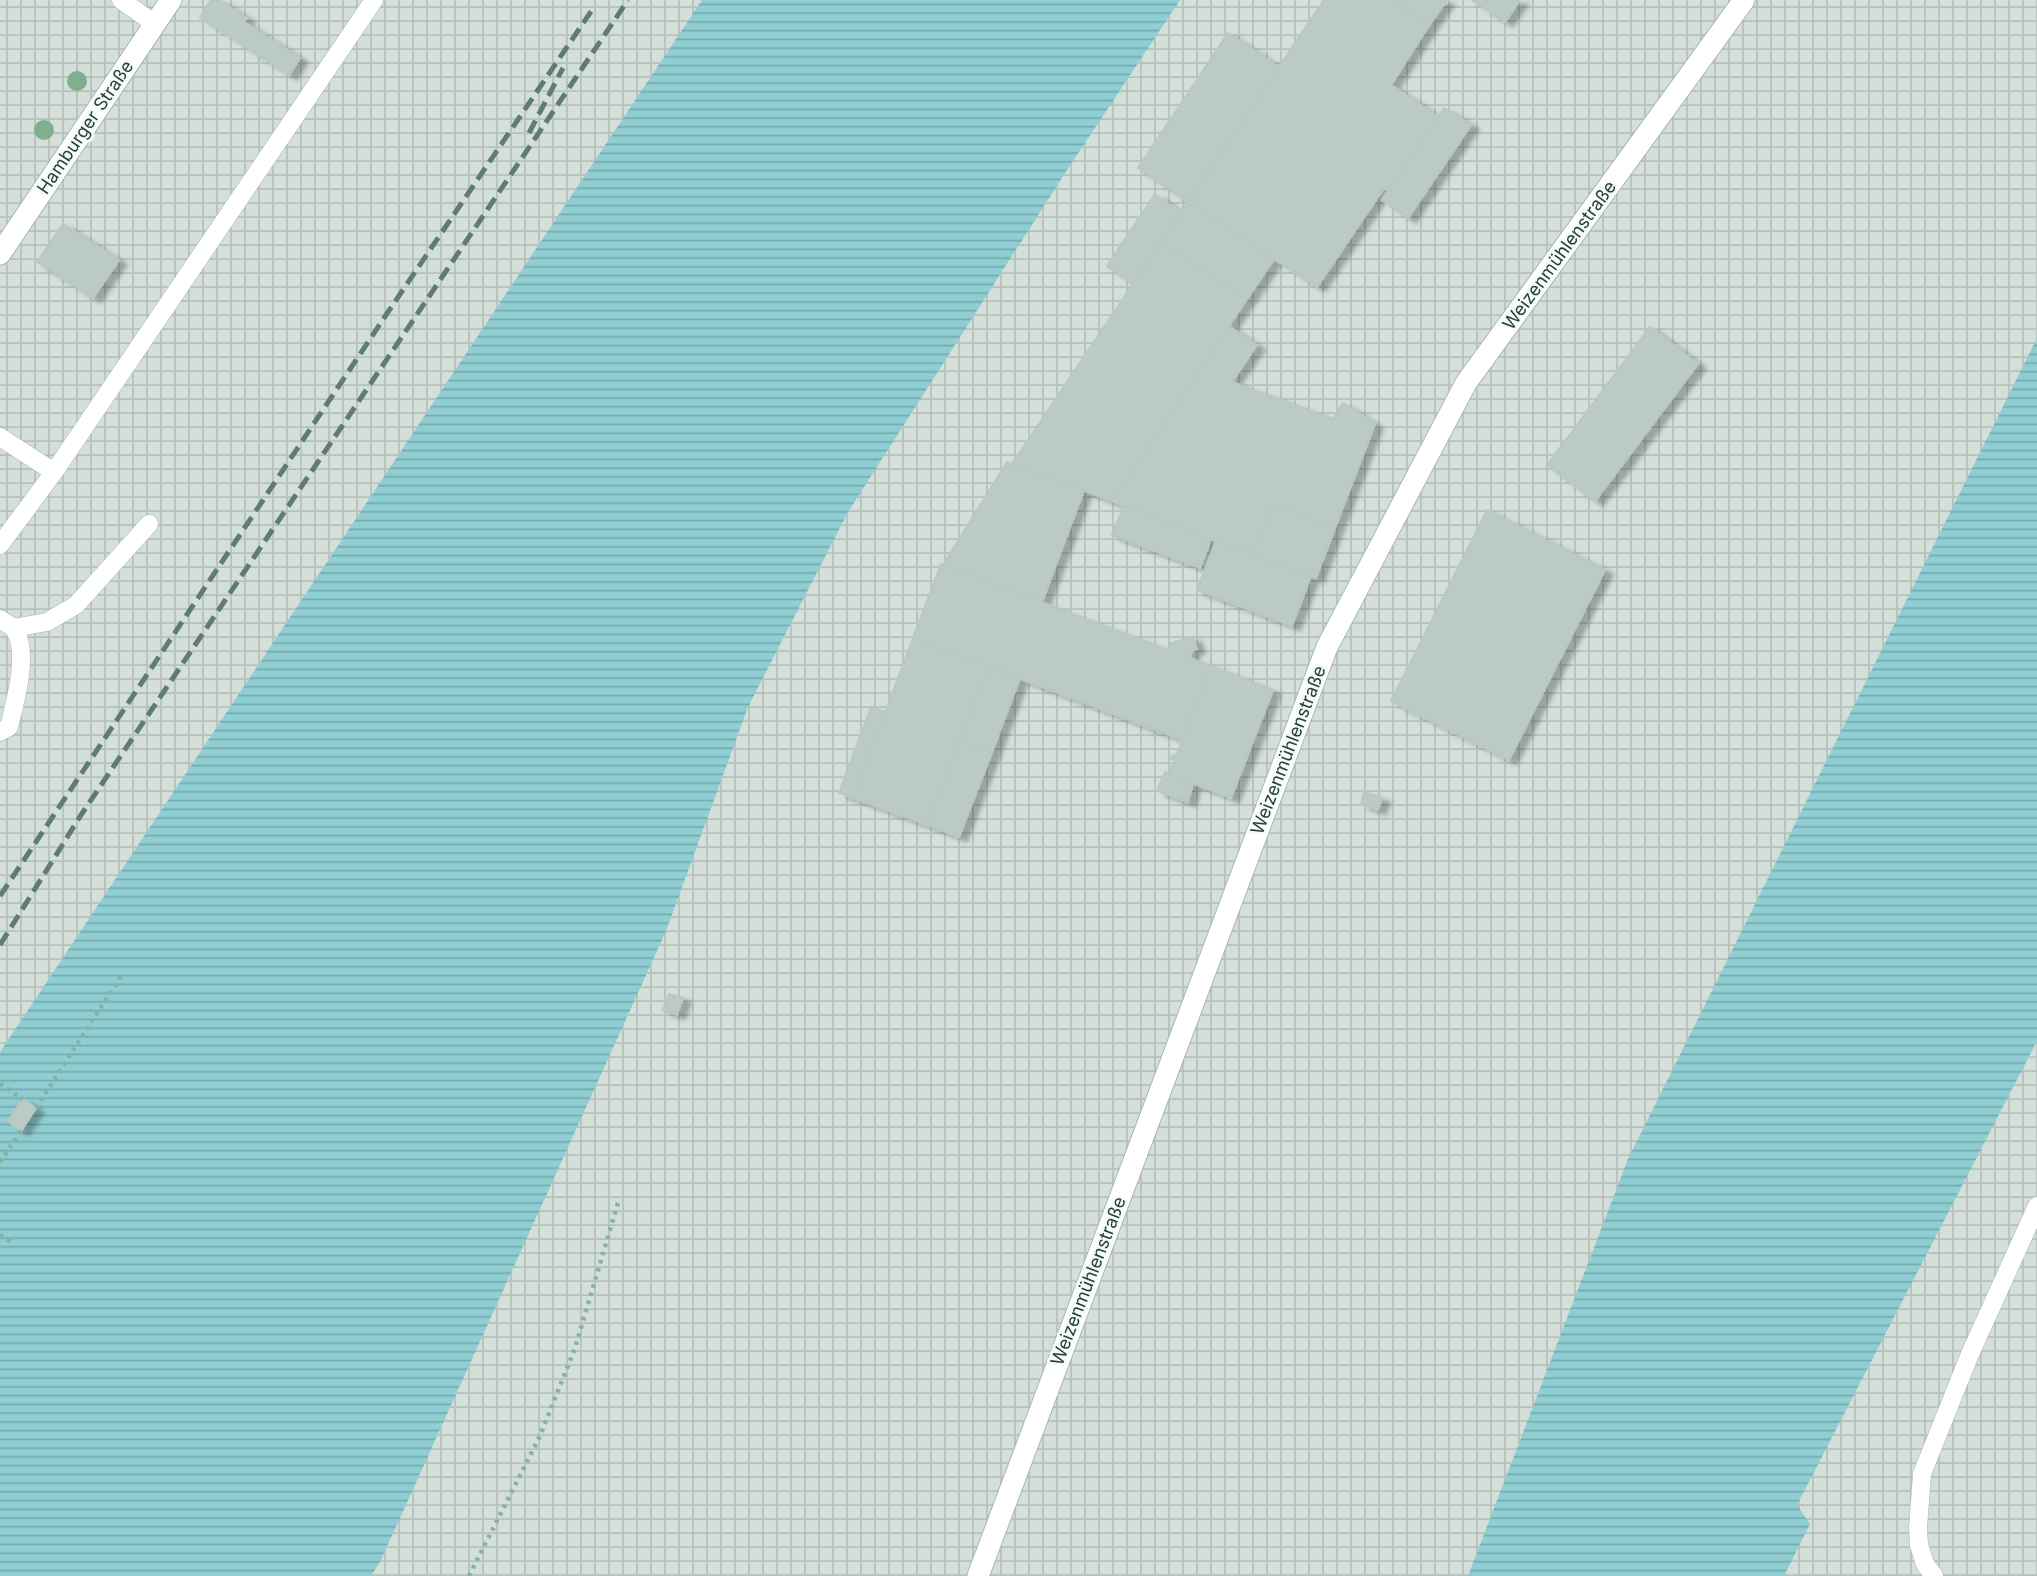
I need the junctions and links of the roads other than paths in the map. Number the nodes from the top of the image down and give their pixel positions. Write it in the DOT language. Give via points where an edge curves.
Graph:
graph roads {
  1 [pos="121,0"];
  2 [pos="171,0"];
  3 [pos="374,0"];
  4 [pos="1744,0"];
  5 [pos="155,24"];
  6 [pos="0,254"];
  7 [pos="0,437"];
  8 [pos="54,472"];
  9 [pos="149,524"];
  10 [pos="0,545"];
  11 [pos="7,624"];
  12 [pos="0,732"];
  13 [pos="2037,1206"];
  14 [pos="978,1576"];
  15 [pos="1934,1576"];
  1 -- 5 [label="lane"];
  2 -- 5 [label="street, Hamburger Straße"];
  3 -- 8 [label="lane"];
  4 -- 14 [label="street, Weizenmühlenstraße" via="1466,383 1327,647"];
  5 -- 6 [label="street, Hamburger Straße"];
  7 -- 8 [label="lane"];
  8 -- 10 [label="lane"];
  9 -- 11 [label="lane" via="76,605 47,622"];
  11 -- 12 [label="lane" via="20,650 18,691 9,727"];
  13 -- 15 [label="lane" via="1922,1474 1919,1545"];
}
